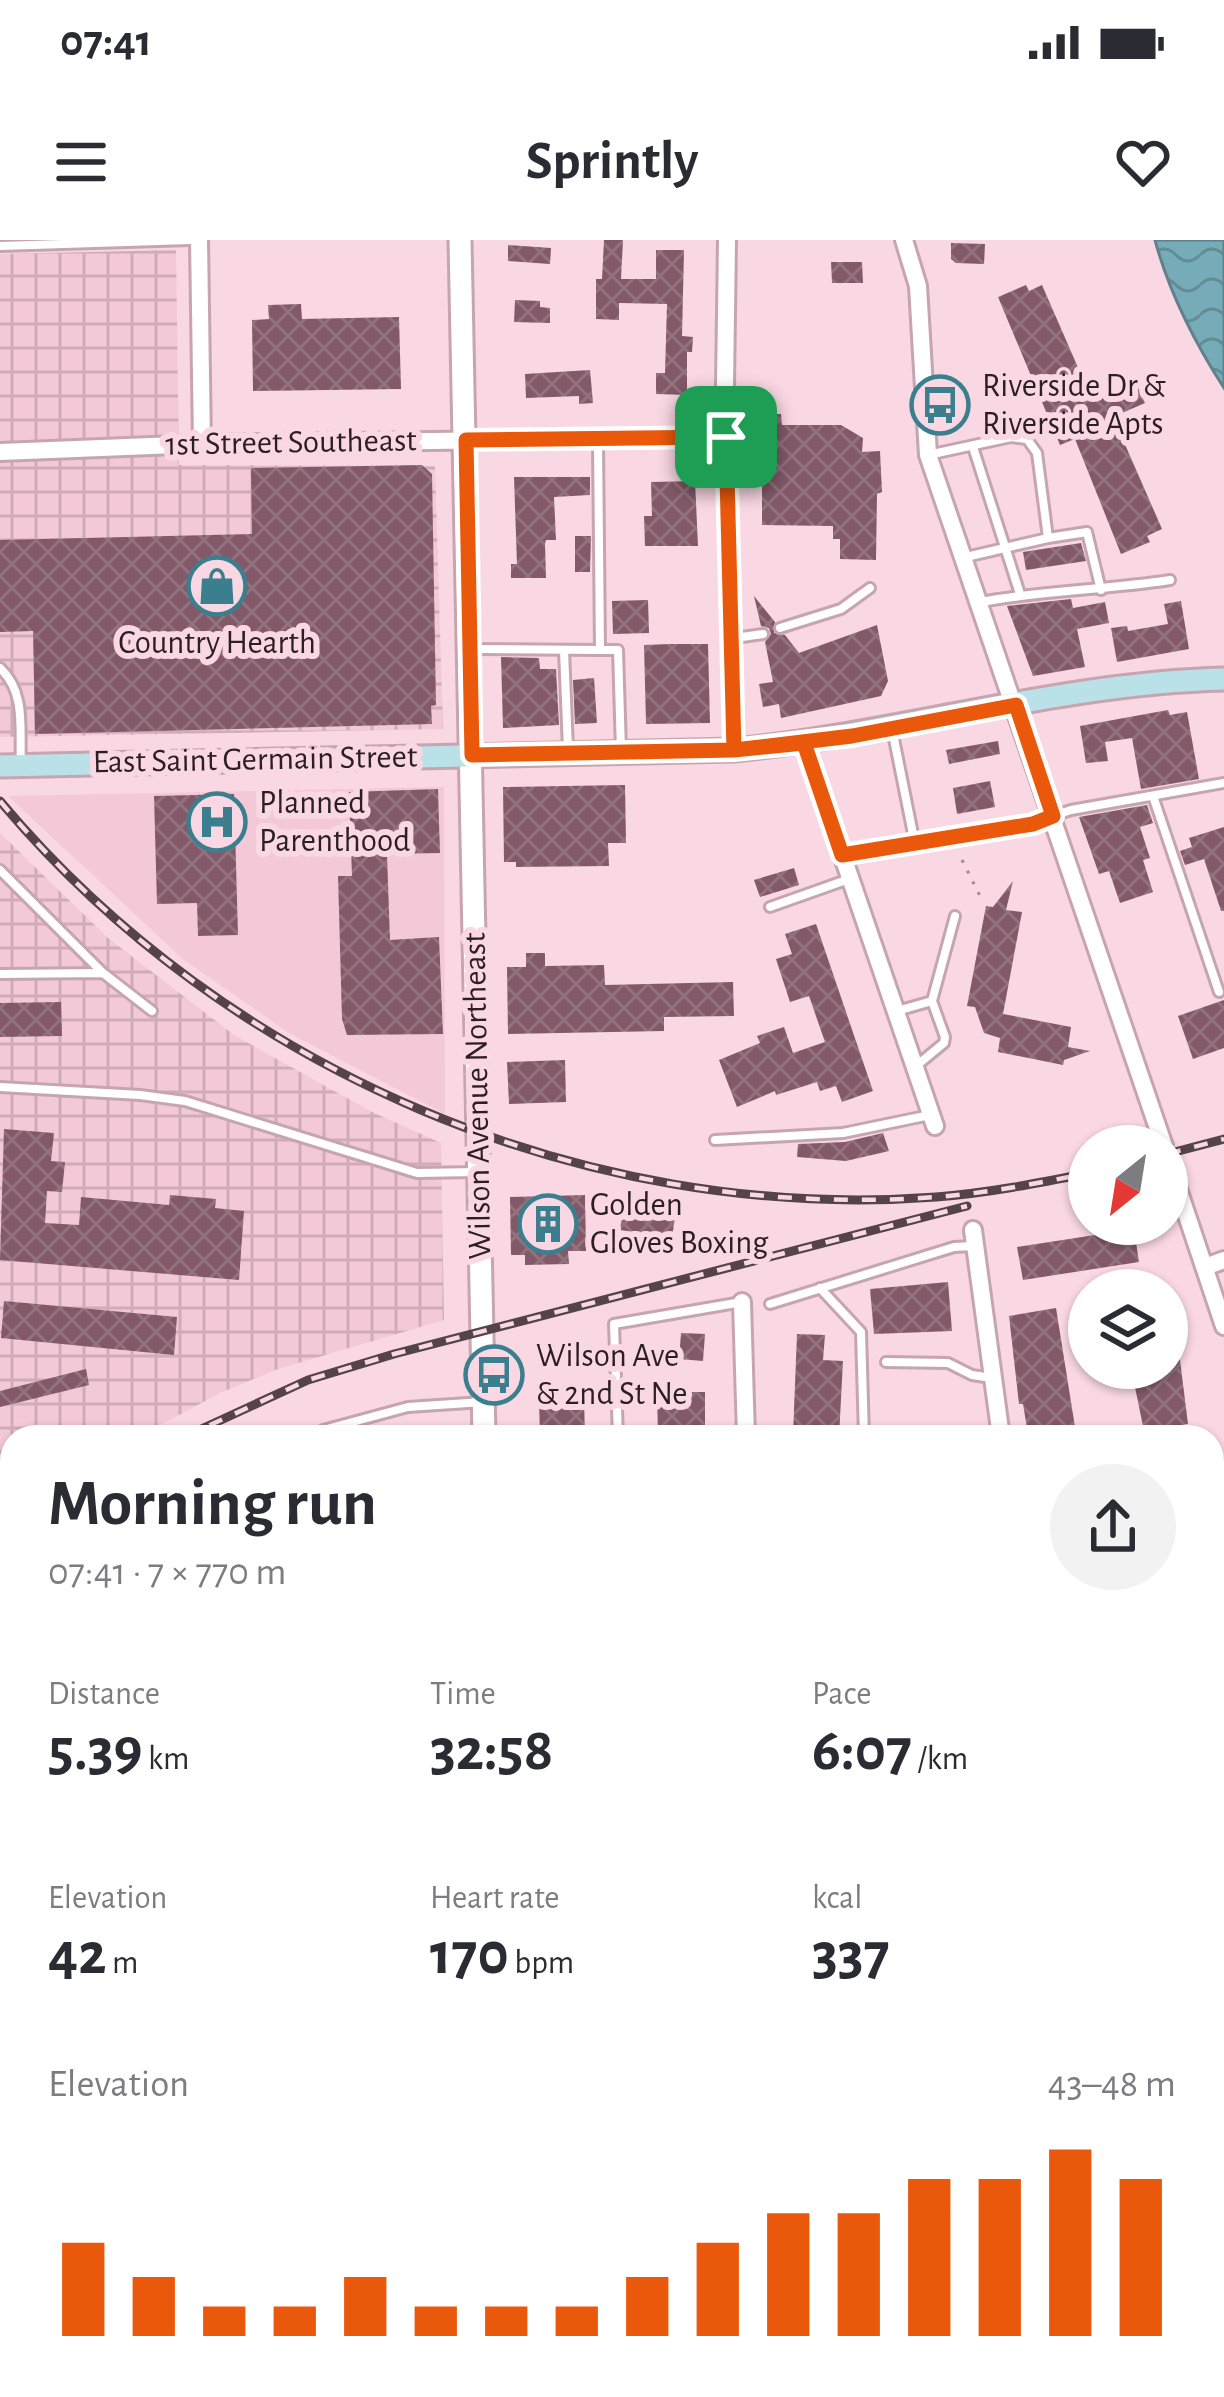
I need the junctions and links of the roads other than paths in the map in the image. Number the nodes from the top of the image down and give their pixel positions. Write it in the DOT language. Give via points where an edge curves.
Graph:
graph roads {
  1 [pos="190,240"];
  2 [pos="199,240"];
  3 [pos="460,240"];
  4 [pos="727,240"];
  5 [pos="904,240"];
  6 [pos="0,246"];
  7 [pos="726,437"];
  8 [pos="598,439"];
  9 [pos="466,440"];
  10 [pos="202,444"];
  11 [pos="974,447"];
  12 [pos="0,452"];
  13 [pos="928,455"];
  14 [pos="1048,538"];
  15 [pos="1008,549"];
  16 [pos="964,558"];
  17 [pos="1170,580"];
  18 [pos="870,588"];
  19 [pos="1101,590"];
  20 [pos="1020,594"];
  21 [pos="980,602"];
  22 [pos="780,628"];
  23 [pos="763,634"];
  24 [pos="731,638"];
  25 [pos="470,649"];
  26 [pos="564,650"];
  27 [pos="600,650"];
  28 [pos="0,668"];
  29 [pos="1224,679"];
  30 [pos="1016,705"];
  31 [pos="892,729"];
  32 [pos="804,743"];
  33 [pos="734,750"];
  34 [pos="621,752"];
  35 [pos="568,753"];
  36 [pos="472,755"];
  37 [pos="10,766"];
  38 [pos="1224,783"];
  39 [pos="1153,796"];
  40 [pos="1053,816"];
  41 [pos="915,844"];
  42 [pos="842,855"];
  43 [pos="0,870"];
  44 [pos="850,879"];
  45 [pos="770,907"];
  46 [pos="955,916"];
  47 [pos="0,974"];
  48 [pos="103,974"];
  49 [pos="1219,992"];
  50 [pos="932,1001"];
  51 [pos="152,1011"];
  52 [pos="895,1011"];
  53 [pos="914,1066"];
  54 [pos="0,1087"];
  55 [pos="933,1121"];
  56 [pos="1157,1125"];
  57 [pos="715,1140"];
  58 [pos="479,1172"];
  59 [pos="1188,1217"];
  60 [pos="974,1238"];
  61 [pos="1224,1260"];
  62 [pos="1205,1267"];
  63 [pos="820,1288"];
  64 [pos="742,1302"];
  65 [pos="770,1304"];
  66 [pos="1224,1327"];
  67 [pos="886,1362"];
  68 [pos="993,1378"];
  69 [pos="483,1402"];
  70 [pos="341,1425"];
  71 [pos="484,1425"];
  72 [pos="618,1425"];
  73 [pos="746,1425"];
  74 [pos="864,1425"];
  75 [pos="999,1425"];
  1 -- 6 [label="lane"];
  2 -- 10 [label="street"];
  3 -- 9 [label="street, Wilson Avenue Northeast"];
  4 -- 7 [label="street"];
  5 -- 13 [label="street" via="918,286"];
  7 -- 8 [label="street, 1st Street Southeast"];
  7 -- 24 [label="street"];
  8 -- 9 [label="street, 1st Street Southeast"];
  8 -- 27 [label="lane"];
  9 -- 10 [label="street, 1st Street Southeast"];
  9 -- 25 [label="street, Wilson Avenue Northeast"];
  10 -- 12 [label="street, 1st Street Southeast"];
  11 -- 13 [label="lane"];
  11 -- 14 [label="lane" via="1028,439 1037,453"];
  11 -- 15 [label="lane"];
  13 -- 16 [label="street"];
  14 -- 15 [label="lane"];
  14 -- 19 [label="lane" via="1088,532"];
  15 -- 16 [label="lane"];
  15 -- 20 [label="lane"];
  16 -- 21 [label="street"];
  17 -- 19 [label="lane"];
  18 -- 22 [label="lane" via="841,610"];
  19 -- 20 [label="lane"];
  20 -- 21 [label="lane"];
  21 -- 30 [label="street"];
  23 -- 24 [label="lane"];
  24 -- 33 [label="street"];
  25 -- 26 [label="lane"];
  25 -- 36 [label="street, Wilson Avenue Northeast"];
  26 -- 27 [label="lane"];
  26 -- 35 [label="lane"];
  27 -- 34 [label="lane" via="618,650"];
  28 -- 37 [label="lane" via="19,695"];
  29 -- 30 [label="main road, East Saint Germain Street"];
  30 -- 31 [label="main road, East Saint Germain Street"];
  30 -- 40 [label="street"];
  31 -- 32 [label="main road, East Saint Germain Street"];
  31 -- 41 [label="lane"];
  32 -- 33 [label="main road, East Saint Germain Street"];
  32 -- 42 [label="street"];
  33 -- 34 [label="main road, East Saint Germain Street"];
  34 -- 35 [label="main road, East Saint Germain Street"];
  35 -- 36 [label="main road, East Saint Germain Street"];
  36 -- 37 [label="main road, East Saint Germain Street"];
  36 -- 58 [label="street, Wilson Avenue Northeast"];
  38 -- 39 [label="lane"];
  39 -- 40 [label="lane"];
  39 -- 49 [label="lane"];
  40 -- 41 [label="lane"];
  40 -- 56 [label="street"];
  41 -- 42 [label="lane"];
  42 -- 44 [label="street"];
  43 -- 48 [label="lane"];
  44 -- 45 [label="lane"];
  44 -- 52 [label="street"];
  46 -- 50 [label="lane"];
  47 -- 48 [label="lane"];
  48 -- 51 [label="lane"];
  50 -- 52 [label="lane"];
  50 -- 53 [label="lane" via="944,1043"];
  52 -- 53 [label="street"];
  53 -- 55 [label="street"];
  54 -- 58 [label="lane" via="185,1101 417,1173"];
  55 -- 57 [label="lane"];
  58 -- 69 [label="street, Wilson Avenue Northeast"];
  59 -- 62 [label="street"];
  60 -- 63 [label="lane"];
  60 -- 68 [label="street"];
  61 -- 62 [label="street"];
  62 -- 66 [label="street"];
  63 -- 65 [label="lane"];
  63 -- 74 [label="lane" via="861,1332"];
  64 -- 72 [label="lane" via="614,1324"];
  64 -- 73 [label="street"];
  67 -- 68 [label="lane" via="948,1363"];
  68 -- 75 [label="street"];
  69 -- 70 [label="lane" via="408,1407"];
  69 -- 71 [label="street, Wilson Avenue Northeast"];
}
